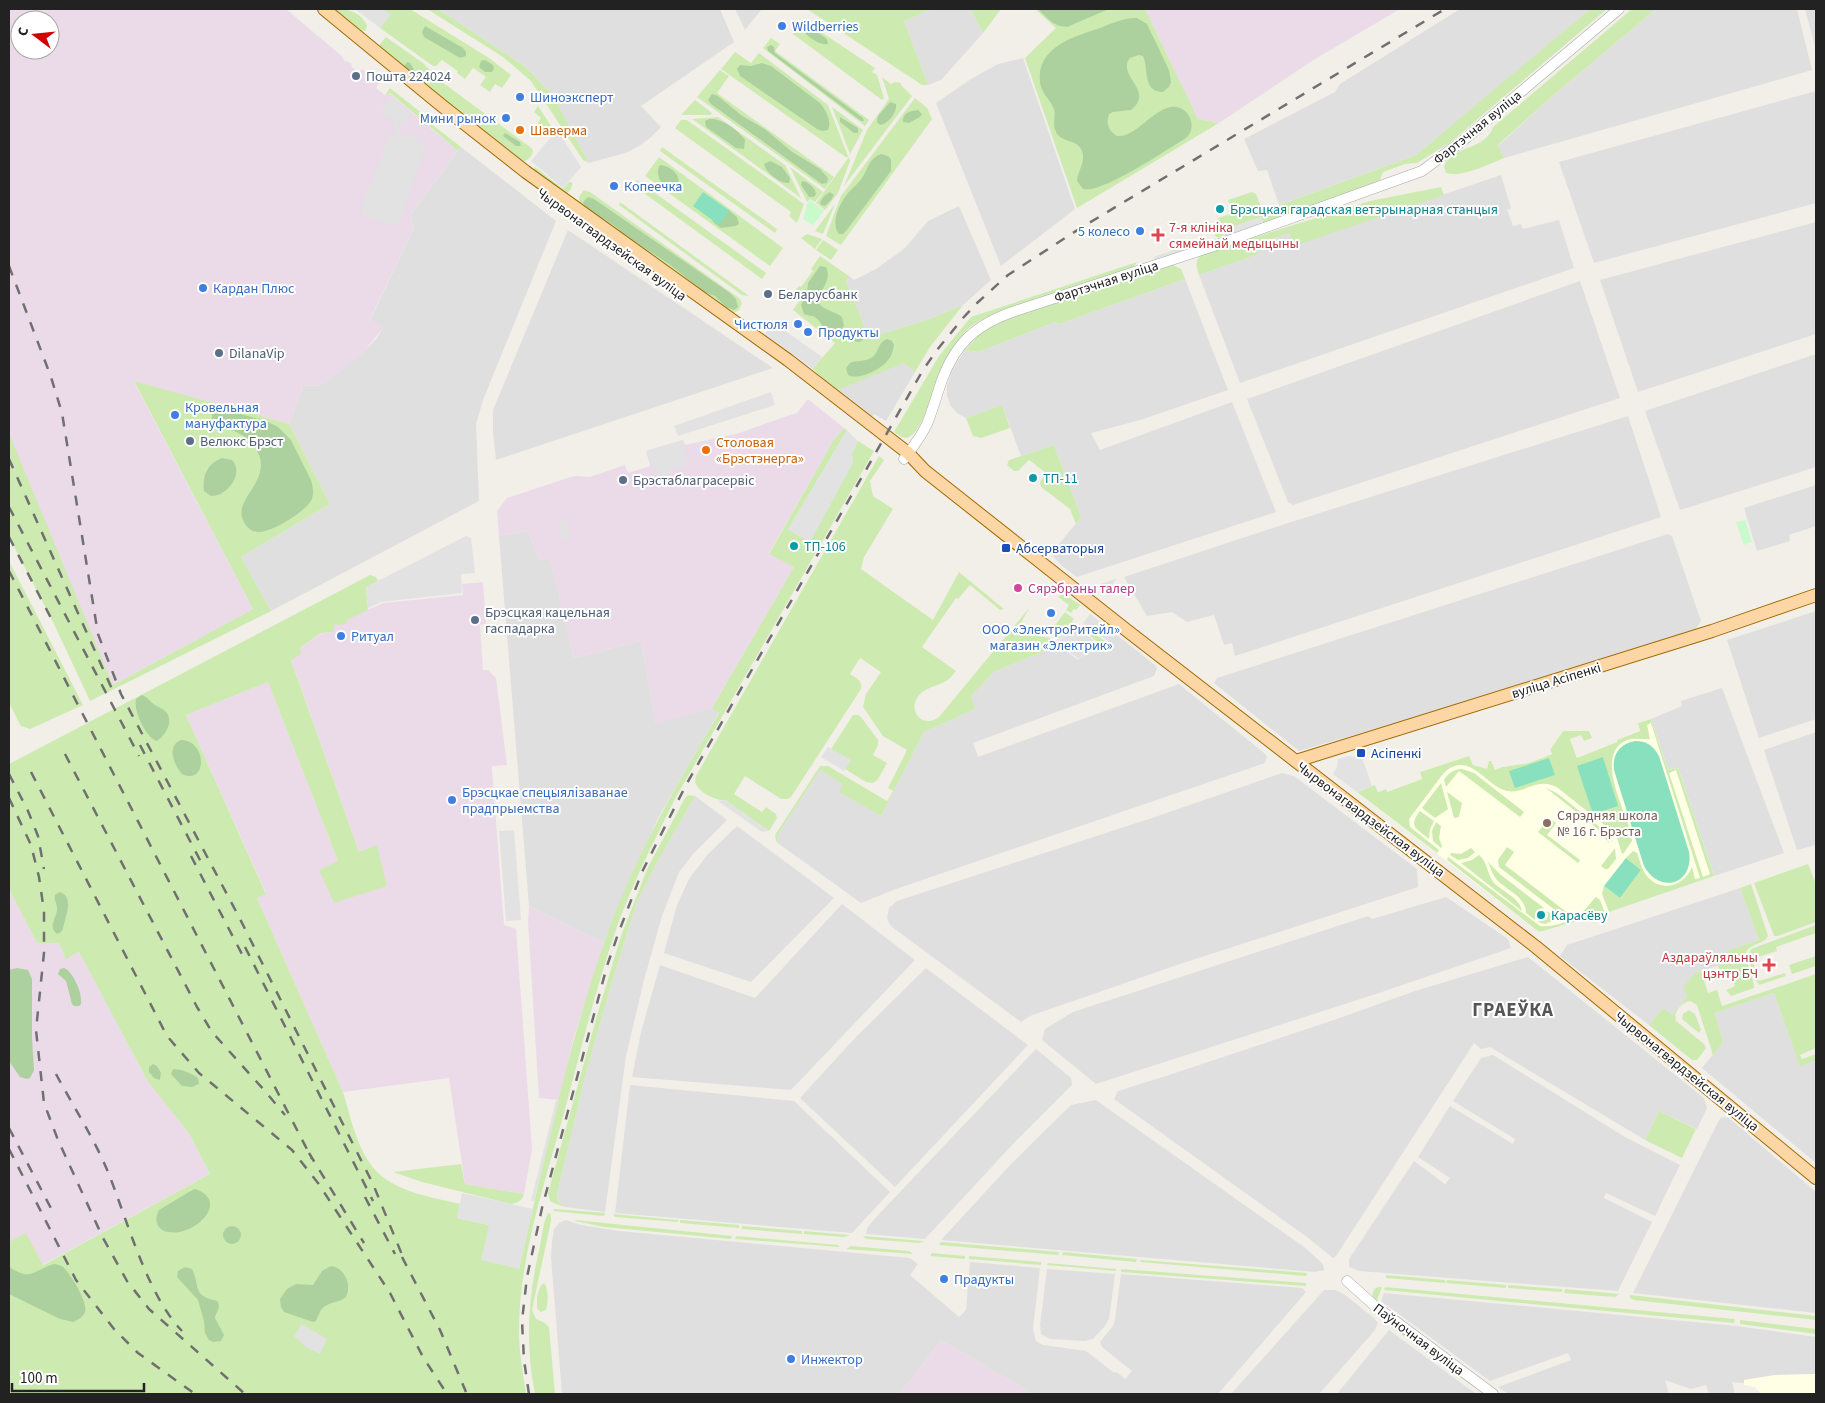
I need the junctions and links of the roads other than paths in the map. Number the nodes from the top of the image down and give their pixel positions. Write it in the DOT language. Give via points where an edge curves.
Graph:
graph roads {
  1 [pos="313,9"];
  2 [pos="324,9"];
  3 [pos="1619,9"];
  4 [pos="906,457"];
  5 [pos="1816,595"];
  6 [pos="1296,761"];
  7 [pos="1816,1178"];
  8 [pos="1347,1281"];
  9 [pos="1493,1394"];
  1 -- 4 [label="main road, Чырвонагвардзейская вуліца" via="521,178"];
  2 -- 4 [label="main road, Чырвонагвардзейская вуліца" via="526,172 788,360"];
  3 -- 4 [label="street, Фартэчная вуліца" via="1465,139 1422,171 1211,247 1000,316 977,328 952,359 926,425"];
  4 -- 6 [label="main road, Чырвонагвардзейская вуліца"];
  5 -- 6 [label="main road, вуліца Асіпенкі" via="1712,631"];
  6 -- 7 [label="main road, Чырвонагвардзейская вуліца" via="1536,947"];
  8 -- 9 [label="street, Паўночная вуліца" via="1375,1306"];
}
